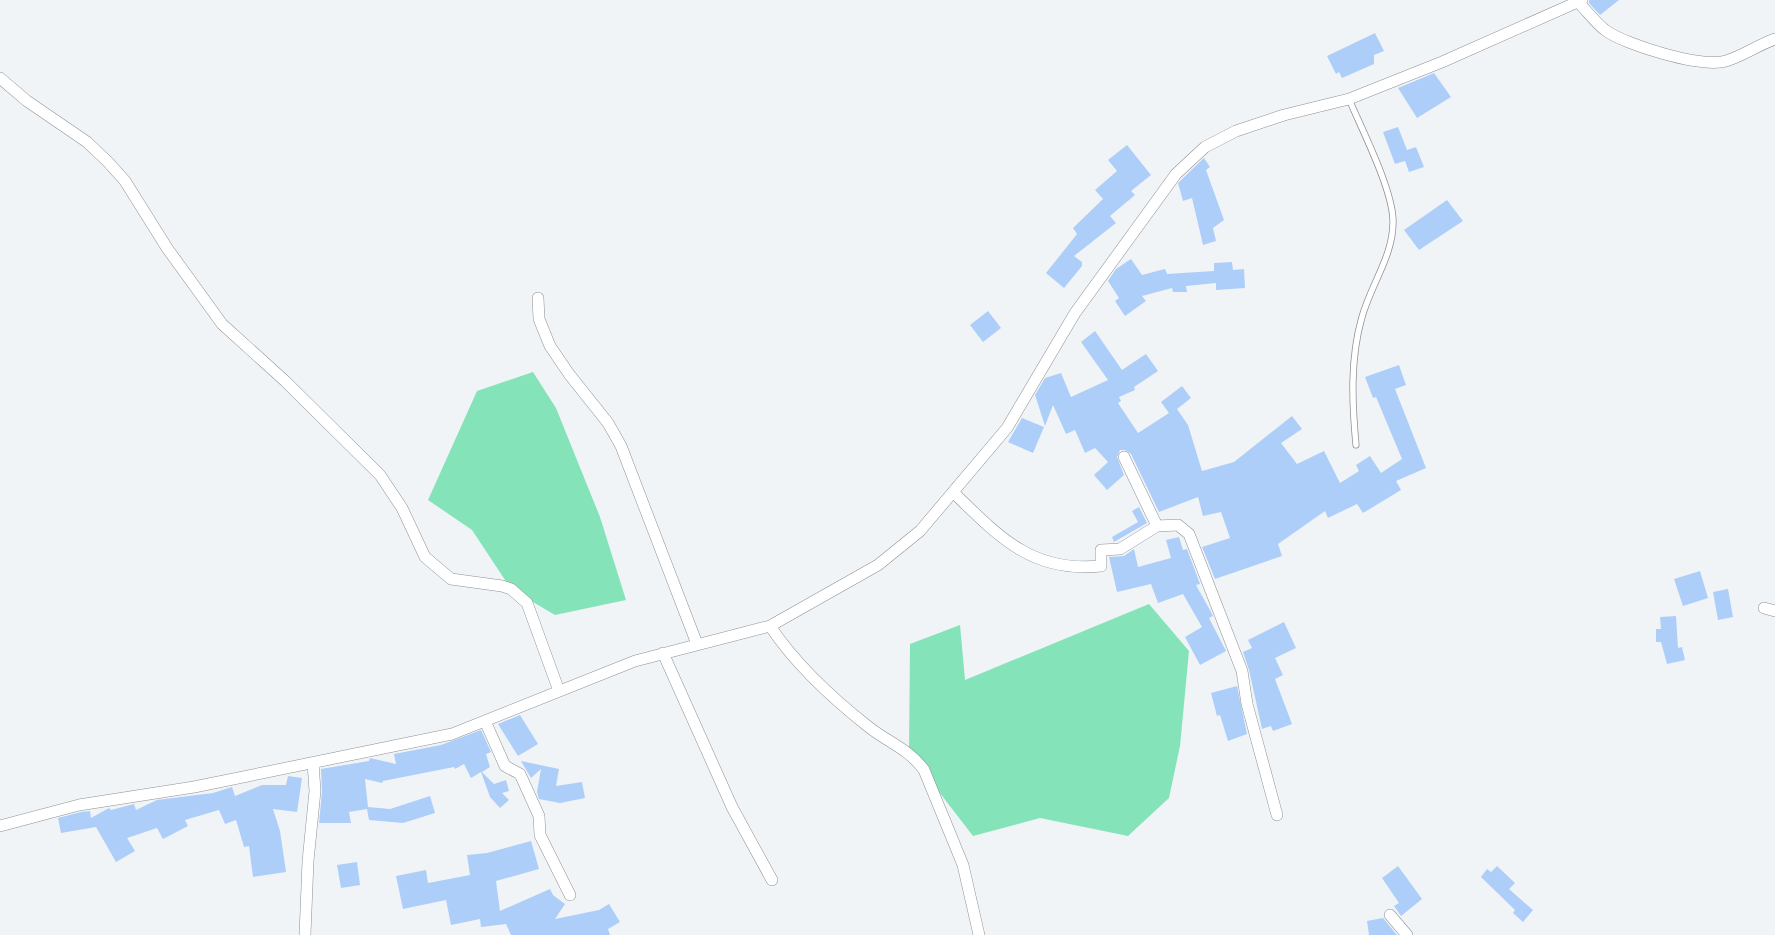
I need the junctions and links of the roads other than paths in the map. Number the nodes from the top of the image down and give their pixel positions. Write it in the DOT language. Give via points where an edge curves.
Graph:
graph roads {
  1 [pos="1580,1"];
  2 [pos="1775,39"];
  3 [pos="0,78"];
  4 [pos="1349,98"];
  5 [pos="538,298"];
  6 [pos="1356,445"];
  7 [pos="1124,457"];
  8 [pos="954,493"];
  9 [pos="1157,526"];
  10 [pos="770,626"];
  11 [pos="697,644"];
  12 [pos="663,653"];
  13 [pos="559,691"];
  14 [pos="485,721"];
  15 [pos="313,763"];
  16 [pos="1277,815"];
  17 [pos="0,826"];
  18 [pos="772,880"];
  19 [pos="570,895"];
  20 [pos="1390,915"];
  21 [pos="305,935"];
  22 [pos="979,935"];
  23 [pos="1407,935"];
  1 -- 2 [label="street" via="1606,31 1688,61 1725,61"];
  1 -- 4 [label="street" via="1442,62"];
  3 -- 13 [label="street" via="27,101 87,142 108,162 222,324 312,406 380,475 402,508 425,557 436,568 451,579 511,589 527,603"];
  4 -- 6 [label="lane" via="1388,195 1393,217 1393,236 1356,338 1352,409"];
  4 -- 8 [label="street" via="1236,131 1190,159 1136,227 1075,313 1007,428"];
  5 -- 11 [label="street" via="539,319 550,346 608,423 620,446"];
  7 -- 9 [label="street"];
  8 -- 9 [label="street" via="1016,549 1052,564 1076,569 1102,566 1101,550 1120,549"];
  8 -- 10 [label="street" via="920,531 878,566"];
  9 -- 16 [label="street" via="1178,525 1190,534 1242,671 1247,704"];
  10 -- 11 [label="street"];
  10 -- 22 [label="street" via="789,652 847,710 916,758 963,865"];
  11 -- 12 [label="street"];
  12 -- 13 [label="street"];
  12 -- 18 [label="street" via="732,806"];
  13 -- 14 [label="street"];
  14 -- 15 [label="street" via="434,739"];
  14 -- 19 [label="street" via="505,766 520,774 539,816 540,835"];
  15 -- 17 [label="street" via="194,787 78,805"];
  15 -- 21 [label="street" via="315,791"];
  20 -- 23 [label="street"];
}
